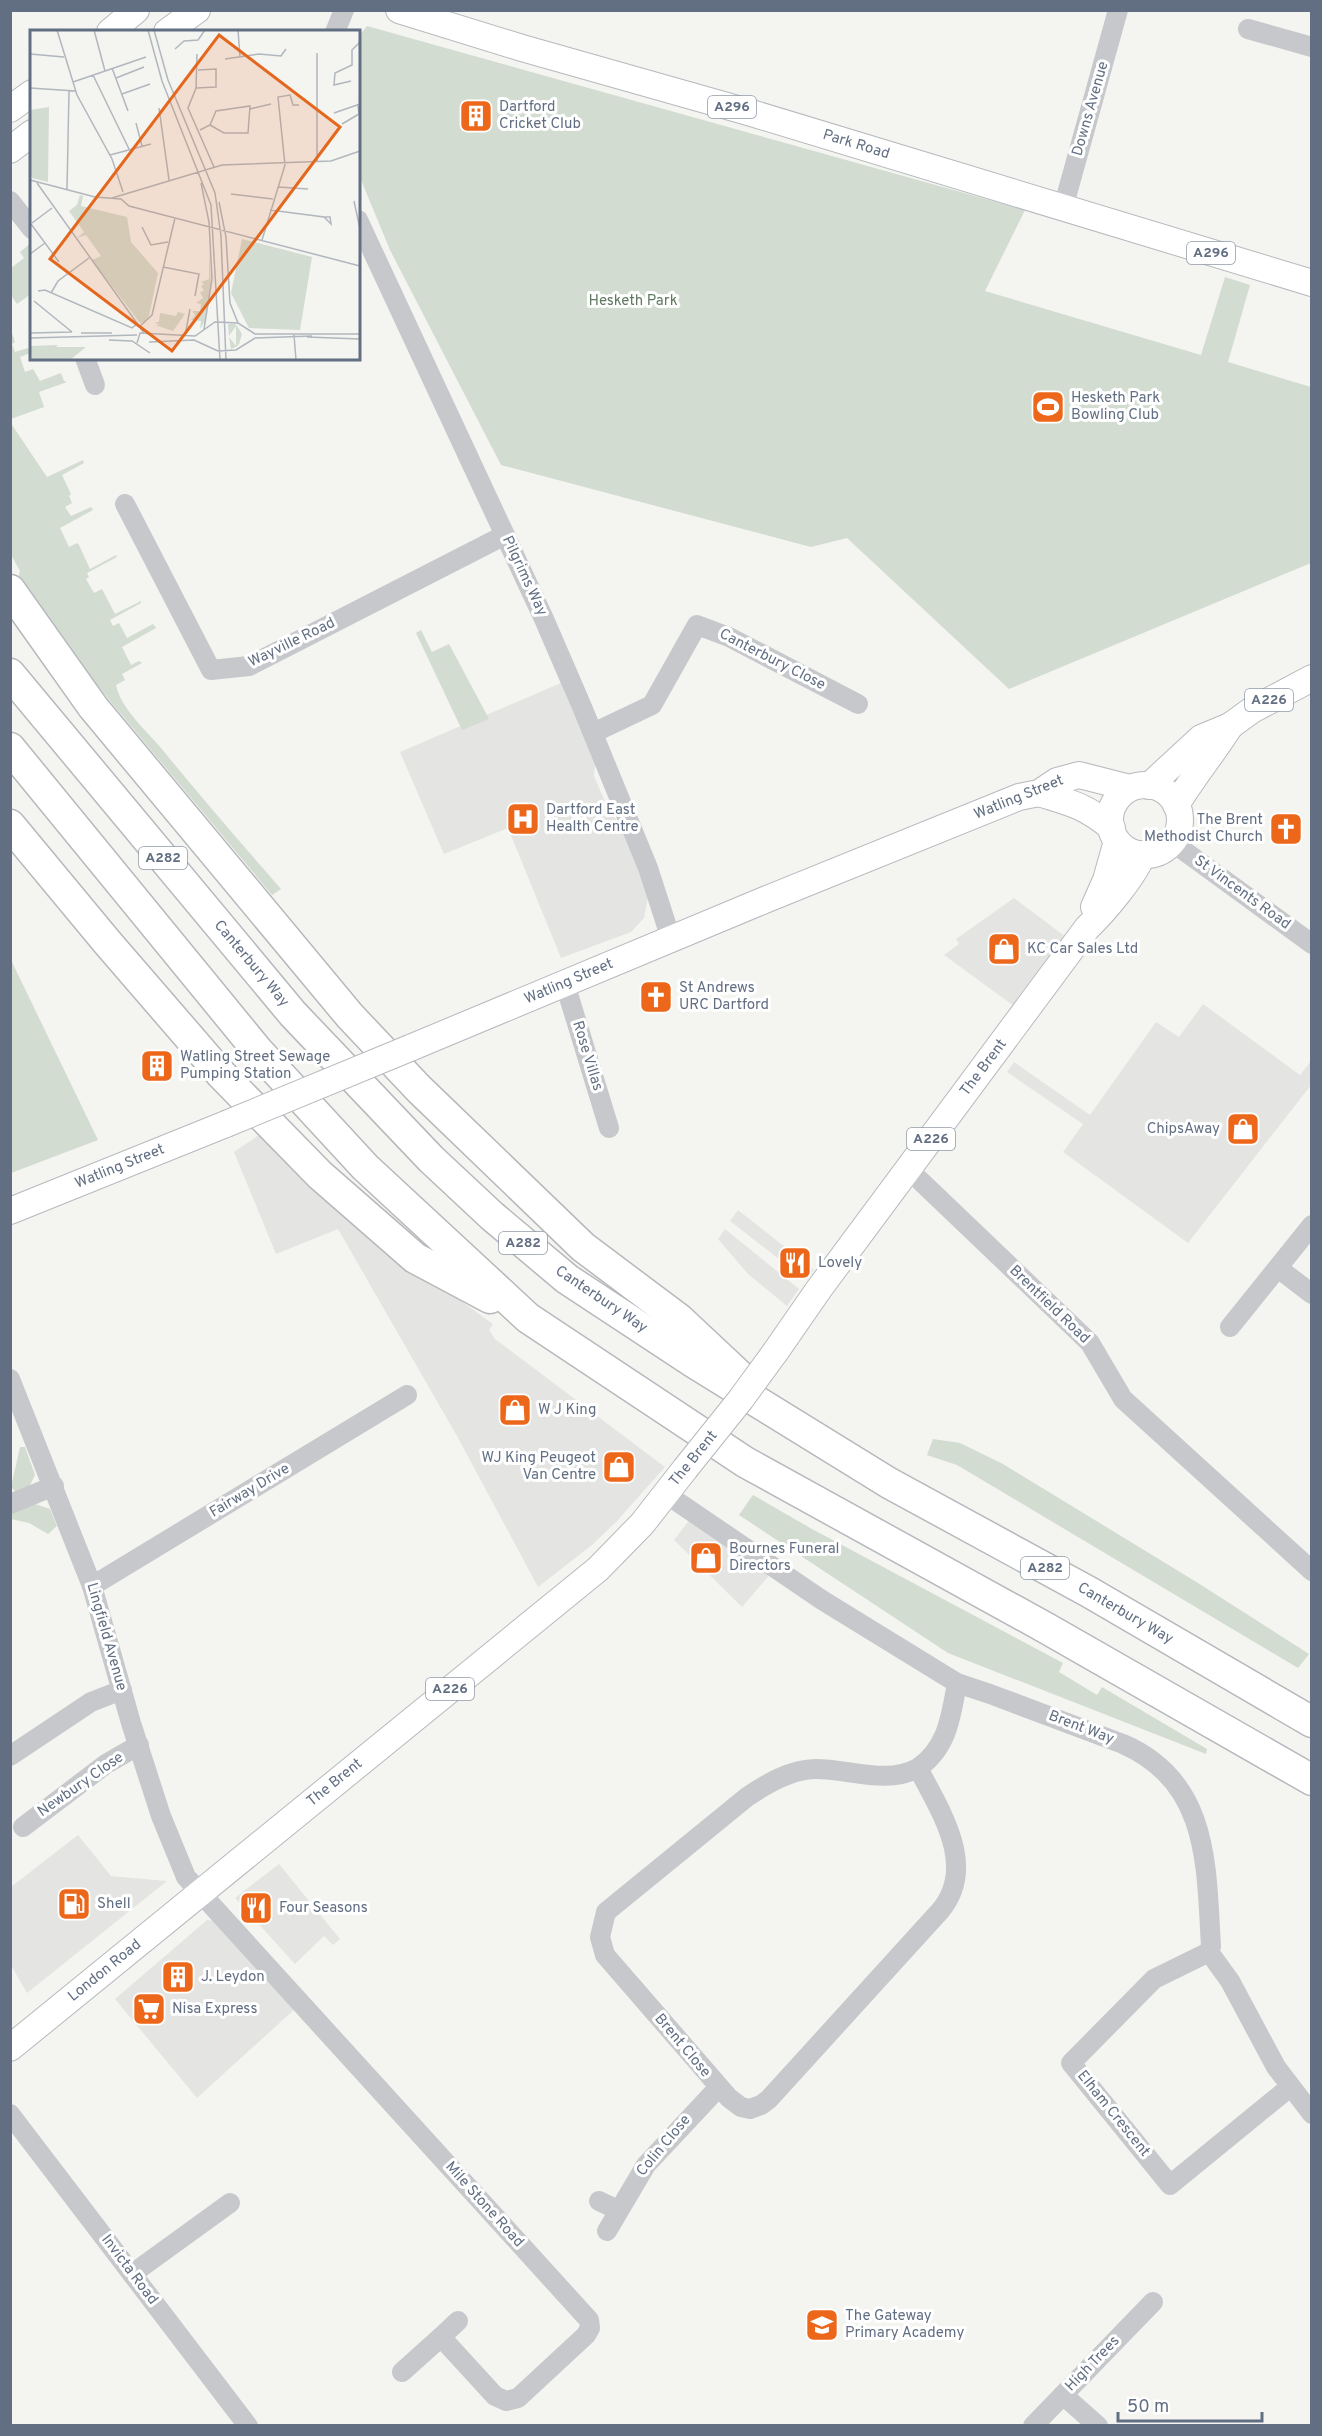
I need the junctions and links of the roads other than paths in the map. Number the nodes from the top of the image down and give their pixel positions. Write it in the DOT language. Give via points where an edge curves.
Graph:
graph roads {
  1 [pos="136,10"];
  2 [pos="197,10"];
  3 [pos="344,10"];
  4 [pos="399,10"];
  5 [pos="1118,10"];
  6 [pos="1248,29"];
  7 [pos="112,30"];
  8 [pos="170,30"];
  9 [pos="336,30"];
  10 [pos="1311,47"];
  11 [pos="30,94"];
  12 [pos="10,109"];
  13 [pos="30,135"];
  14 [pos="10,150"];
  15 [pos="10,201"];
  16 [pos="1063,208"];
  17 [pos="360,224"];
  18 [pos="30,226"];
  19 [pos="1311,283"];
  20 [pos="86,360"];
  21 [pos="95,385"];
  22 [pos="124,504"];
  23 [pos="505,535"];
  24 [pos="10,590"];
  25 [pos="10,674"];
  26 [pos="1311,678"];
  27 [pos="858,704"];
  28 [pos="1230,726"];
  29 [pos="593,733"];
  30 [pos="10,748"];
  31 [pos="1140,787"];
  32 [pos="1039,793"];
  33 [pos="1176,805"];
  34 [pos="10,825"];
  35 [pos="1114,834"];
  36 [pos="1172,842"];
  37 [pos="1143,854"];
  38 [pos="1087,927"];
  39 [pos="671,939"];
  40 [pos="1311,944"];
  41 [pos="565,984"];
  42 [pos="609,1128"];
  43 [pos="908,1169"];
  44 [pos="10,1210"];
  45 [pos="1311,1225"];
  46 [pos="1278,1268"];
  47 [pos="1311,1294"];
  48 [pos="528,1318"];
  49 [pos="1230,1328"];
  50 [pos="10,1379"];
  51 [pos="407,1395"];
  52 [pos="778,1414"];
  53 [pos="54,1486"];
  54 [pos="666,1494"];
  55 [pos="10,1504"];
  56 [pos="1311,1571"];
  57 [pos="92,1586"];
  58 [pos="957,1683"];
  59 [pos="122,1690"];
  60 [pos="1311,1722"];
  61 [pos="139,1745"];
  62 [pos="10,1756"];
  63 [pos="918,1768"];
  64 [pos="1311,1780"];
  65 [pos="23,1827"];
  66 [pos="199,1894"];
  67 [pos="1209,1952"];
  68 [pos="10,2048"];
  69 [pos="1290,2087"];
  70 [pos="718,2088"];
  71 [pos="10,2114"];
  72 [pos="1311,2114"];
  73 [pos="599,2201"];
  74 [pos="230,2203"];
  75 [pos="618,2210"];
  76 [pos="607,2231"];
  77 [pos="132,2274"];
  78 [pos="1153,2302"];
  79 [pos="458,2321"];
  80 [pos="441,2337"];
  81 [pos="402,2372"];
  82 [pos="1063,2395"];
  83 [pos="248,2426"];
  84 [pos="1034,2426"];
  85 [pos="1098,2426"];
  1 -- 7 [label="main road"];
  2 -- 8 [label="main road"];
  3 -- 9 [label="street"];
  4 -- 16 [label="main road, Park Road / A296"];
  5 -- 16 [label="street, Downs Avenue"];
  6 -- 10 [label="street"];
  11 -- 12 [label="main road"];
  13 -- 14 [label="main road"];
  15 -- 18 [label="street"];
  16 -- 19 [label="main road, Park Road / A296"];
  17 -- 23 [label="street, Pilgrims Way"];
  20 -- 21 [label="street"];
  22 -- 23 [label="street, Wayville Road" via="211,670 249,666"];
  23 -- 29 [label="street, Pilgrims Way"];
  24 -- 52 [label="highway" via="93,708 358,1024 418,1089 583,1247 705,1341"];
  25 -- 52 [label="highway, Canterbury Way / A282" via="293,1014 431,1159 567,1279"];
  26 -- 28 [label="main road, The Brent / A226"];
  27 -- 29 [label="street, Canterbury Close" via="729,637 697,625 652,705"];
  28 -- 31 [label="main road, The Brent / A226" via="1201,738"];
  28 -- 33 [label="main road, The Brent / A226"];
  29 -- 39 [label="street, Pilgrims Way" via="648,868"];
  30 -- 48 [label="highway" via="258,1052 365,1167"];
  31 -- 32 [label="main road, Watling Street" via="1078,775 1057,781"];
  31 -- 33 [label="main road" via="1163,792"];
  31 -- 35 [label="main road, The Brent" via="1124,791 1112,805"];
  32 -- 35 [label="main road" via="1077,804 1095,814"];
  32 -- 39 [label="main road, Watling Street" via="1019,797"];
  33 -- 36 [label="main road" via="1180,826"];
  34 -- 48 [label="highway" via="221,1074 320,1175 415,1258"];
  35 -- 37 [label="main road" via="1129,851"];
  35 -- 38 [label="main road, The Brent / A226" via="1106,880"];
  36 -- 37 [label="main road"];
  36 -- 40 [label="street, St Vincents Road"];
  37 -- 38 [label="main road, The Brent" via="1104,913"];
  38 -- 43 [label="main road, The Brent / A226"];
  39 -- 41 [label="main road, Watling Street"];
  41 -- 42 [label="street, Rose Villas"];
  41 -- 44 [label="main road, Watling Street, bridge"];
  43 -- 54 [label="main road, The Brent / A226, bridge" via="741,1399"];
  43 -- 56 [label="street, Brentfield Road" via="1090,1343 1122,1399"];
  45 -- 46 [label="street"];
  46 -- 47 [label="street"];
  46 -- 49 [label="street"];
  48 -- 64 [label="highway" via="745,1462 1036,1622"];
  50 -- 53 [label="street, Lingfield Avenue"];
  51 -- 57 [label="street, Fairway Drive"];
  52 -- 60 [label="highway, Canterbury Way / A282" via="888,1483 1089,1592"];
  53 -- 55 [label="street"];
  53 -- 57 [label="street, Lingfield Avenue"];
  54 -- 58 [label="street, Brent Way" via="822,1600"];
  54 -- 66 [label="main road, The Brent / A226" via="598,1569"];
  57 -- 59 [label="street, Lingfield Avenue"];
  58 -- 63 [label="street" via="946,1734 935,1754"];
  58 -- 67 [label="street, Brent Way" via="1130,1748 1171,1780 1190,1809 1201,1836 1207,1870"];
  59 -- 61 [label="street, Lingfield Avenue"];
  59 -- 62 [label="street" via="84,1707"];
  61 -- 65 [label="street, Newbury Close" via="106,1764"];
  61 -- 66 [label="street, Lingfield Avenue" via="186,1877"];
  63 -- 70 [label="street, Brent Close" via="945,1822 956,1857 955,1882 948,1900 767,2102 756,2108 742,2107"];
  63 -- 70 [label="street, Brent Close" via="896,1775 810,1770 771,1782 747,1797 606,1912 600,1937 605,1955"];
  66 -- 68 [label="main road, London Road / A226"];
  66 -- 80 [label="street, Mile Stone Road" via="581,2311 590,2328 518,2398 506,2401 495,2396"];
  67 -- 69 [label="street" via="1230,1981"];
  67 -- 69 [label="street, Elham Crescent" via="1154,1979 1071,2063 1170,2185"];
  69 -- 72 [label="street"];
  70 -- 75 [label="street, Colin Close" via="646,2165"];
  71 -- 77 [label="street, Invicta Road"];
  73 -- 75 [label="street"];
  74 -- 77 [label="street"];
  75 -- 76 [label="street, Colin Close"];
  77 -- 83 [label="street, Invicta Road"];
  78 -- 82 [label="street, High Trees"];
  79 -- 80 [label="street"];
  80 -- 81 [label="street"];
  82 -- 84 [label="street, High Trees"];
  82 -- 85 [label="street"];
}
